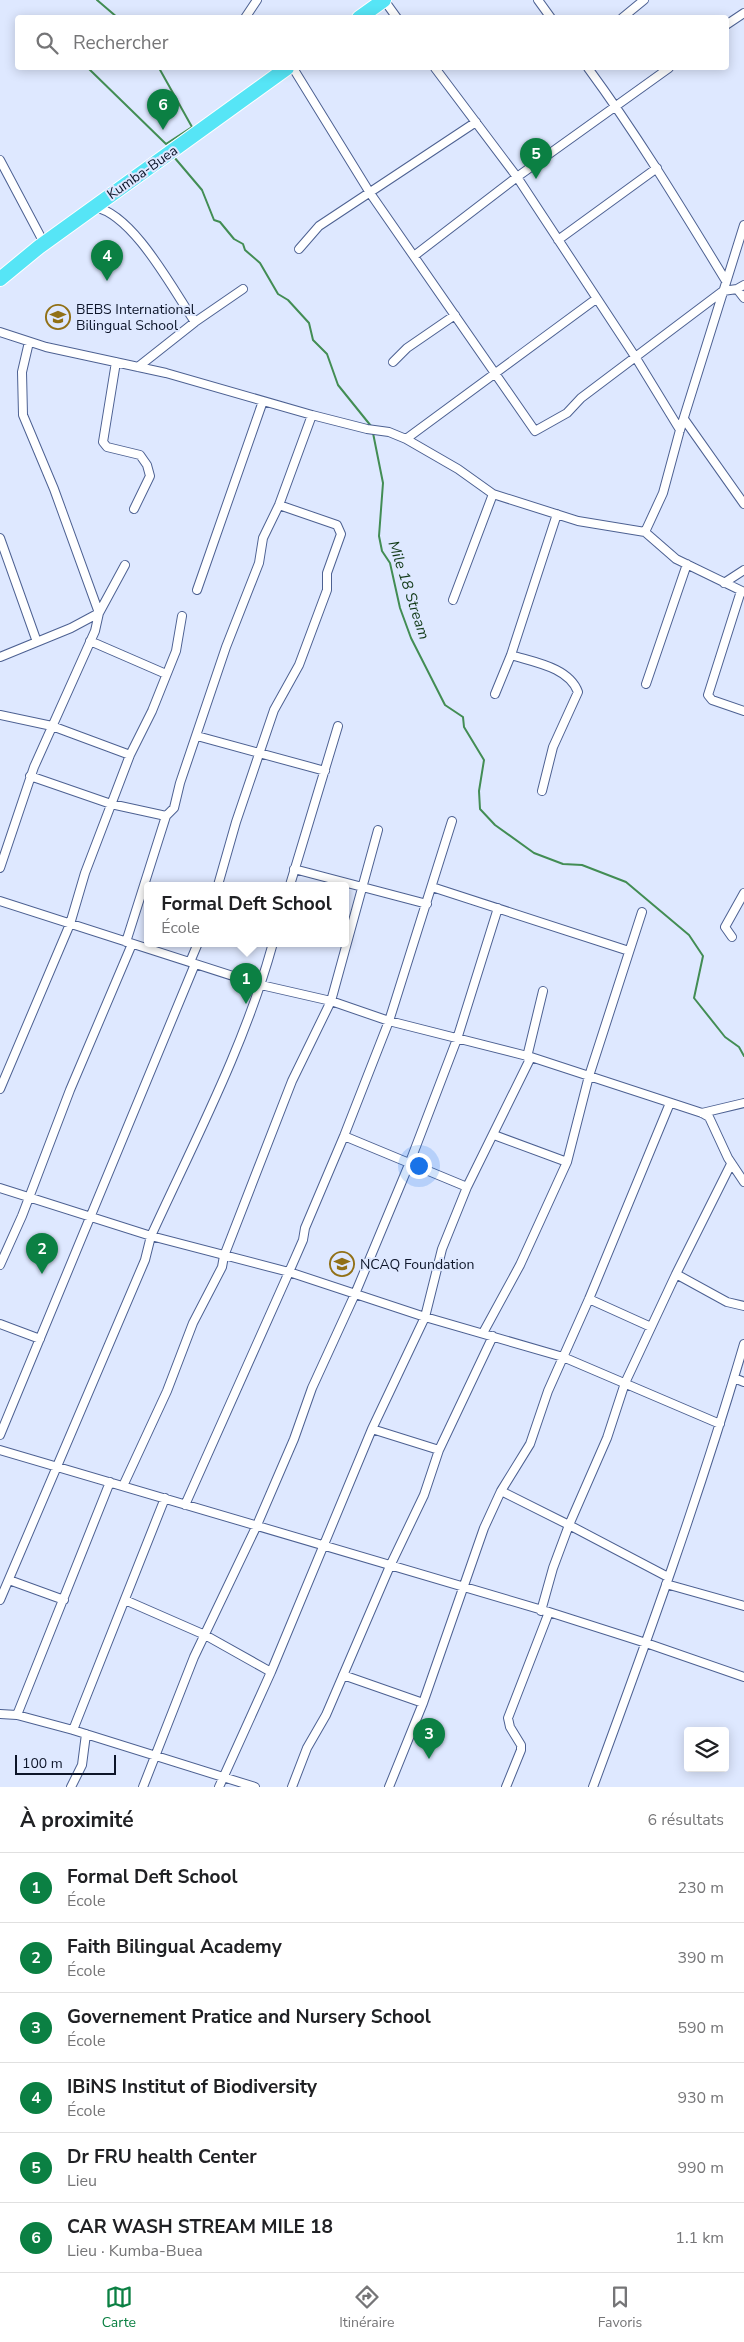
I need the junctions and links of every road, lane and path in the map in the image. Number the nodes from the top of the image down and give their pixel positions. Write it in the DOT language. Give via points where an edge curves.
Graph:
graph roads {
  1 [pos="257,0"];
  2 [pos="384,0"];
  3 [pos="538,0"];
  4 [pos="644,0"];
  5 [pos="744,13"];
  6 [pos="247,15"];
  7 [pos="363,15"];
  8 [pos="395,15"];
  9 [pos="549,15"];
  10 [pos="626,15"];
  11 [pos="729,23"];
  12 [pos="284,70"];
  13 [pos="294,70"];
  14 [pos="437,70"];
  15 [pos="589,70"];
  16 [pos="666,70"];
  17 [pos="616,106"];
  18 [pos="476,122"];
  19 [pos="0,160"];
  20 [pos="657,168"];
  21 [pos="517,176"];
  22 [pos="370,193"];
  23 [pos="93,207"];
  24 [pos="744,225"];
  25 [pos="558,240"];
  26 [pos="44,243"];
  27 [pos="299,249"];
  28 [pos="414,256"];
  29 [pos="0,279"];
  30 [pos="726,281"];
  31 [pos="741,287"];
  32 [pos="243,289"];
  33 [pos="723,291"];
  34 [pos="744,298"];
  35 [pos="596,300"];
  36 [pos="455,315"];
  37 [pos="195,322"];
  38 [pos="0,332"];
  39 [pos="29,342"];
  40 [pos="636,358"];
  41 [pos="116,362"];
  42 [pos="393,362"];
  43 [pos="138,367"];
  44 [pos="493,373"];
  45 [pos="262,401"];
  46 [pos="312,415"];
  47 [pos="684,419"];
  48 [pos="680,430"];
  49 [pos="406,439"];
  50 [pos="493,494"];
  51 [pos="744,504"];
  52 [pos="279,505"];
  53 [pos="134,509"];
  54 [pos="557,514"];
  55 [pos="645,532"];
  56 [pos="0,538"];
  57 [pos="686,564"];
  58 [pos="125,565"];
  59 [pos="744,570"];
  60 [pos="724,583"];
  61 [pos="197,590"];
  62 [pos="742,592"];
  63 [pos="453,600"];
  64 [pos="99,613"];
  65 [pos="182,616"];
  66 [pos="90,641"];
  67 [pos="38,642"];
  68 [pos="511,655"];
  69 [pos="0,657"];
  70 [pos="166,674"];
  71 [pos="646,684"];
  72 [pos="495,694"];
  73 [pos="744,711"];
  74 [pos="0,715"];
  75 [pos="52,726"];
  76 [pos="338,726"];
  77 [pos="196,736"];
  78 [pos="130,754"];
  79 [pos="260,754"];
  80 [pos="325,771"];
  81 [pos="30,776"];
  82 [pos="542,791"];
  83 [pos="111,804"];
  84 [pos="166,816"];
  85 [pos="452,821"];
  86 [pos="378,830"];
  87 [pos="0,868"];
  88 [pos="294,869"];
  89 [pos="147,882"];
  90 [pos="219,882"];
  91 [pos="291,882"];
  92 [pos="347,882"];
  93 [pos="349,883"];
  94 [pos="363,886"];
  95 [pos="432,887"];
  96 [pos="144,892"];
  97 [pos="744,893"];
  98 [pos="0,901"];
  99 [pos="427,904"];
  100 [pos="498,908"];
  101 [pos="642,912"];
  102 [pos="70,924"];
  103 [pos="349,936"];
  104 [pos="732,937"];
  105 [pos="129,943"];
  106 [pos="197,947"];
  107 [pos="272,947"];
  108 [pos="346,947"];
  109 [pos="629,951"];
  110 [pos="193,963"];
  111 [pos="262,985"];
  112 [pos="543,991"];
  113 [pos="331,1001"];
  114 [pos="389,1022"];
  115 [pos="456,1039"];
  116 [pos="529,1057"];
  117 [pos="589,1076"];
  118 [pos="0,1089"];
  119 [pos="670,1102"];
  120 [pos="744,1103"];
  121 [pos="702,1112"];
  122 [pos="494,1135"];
  123 [pos="344,1136"];
  124 [pos="410,1162"];
  125 [pos="567,1162"];
  126 [pos="731,1164"];
  127 [pos="744,1182"];
  128 [pos="467,1187"];
  129 [pos="0,1188"];
  130 [pos="28,1197"];
  131 [pos="90,1215"];
  132 [pos="151,1236"];
  133 [pos="224,1256"];
  134 [pos="0,1265"];
  135 [pos="289,1272"];
  136 [pos="676,1274"];
  137 [pos="355,1294"];
  138 [pos="589,1299"];
  139 [pos="744,1306"];
  140 [pos="425,1317"];
  141 [pos="0,1324"];
  142 [pos="651,1328"];
  143 [pos="483,1333"];
  144 [pos="493,1336"];
  145 [pos="40,1339"];
  146 [pos="744,1344"];
  147 [pos="563,1357"];
  148 [pos="734,1378"];
  149 [pos="744,1382"];
  150 [pos="625,1384"];
  151 [pos="720,1424"];
  152 [pos="372,1429"];
  153 [pos="0,1435"];
  154 [pos="0,1450"];
  155 [pos="439,1450"];
  156 [pos="57,1466"];
  157 [pos="110,1482"];
  158 [pos="123,1486"];
  159 [pos="501,1491"];
  160 [pos="165,1498"];
  161 [pos="186,1505"];
  162 [pos="257,1525"];
  163 [pos="569,1525"];
  164 [pos="323,1546"];
  165 [pos="390,1566"];
  166 [pos="9,1580"];
  167 [pos="667,1580"];
  168 [pos="463,1587"];
  169 [pos="0,1600"];
  170 [pos="64,1600"];
  171 [pos="126,1600"];
  172 [pos="744,1606"];
  173 [pos="545,1611"];
  174 [pos="205,1634"];
  175 [pos="646,1643"];
  176 [pos="271,1672"];
  177 [pos="343,1675"];
  178 [pos="744,1677"];
  179 [pos="423,1703"];
  180 [pos="0,1714"];
  181 [pos="17,1715"];
  182 [pos="73,1730"];
  183 [pos="86,1734"];
  184 [pos="155,1755"];
  185 [pos="222,1778"];
  186 [pos="71,1787"];
  187 [pos="143,1787"];
  188 [pos="219,1787"];
  189 [pos="255,1787"];
  190 [pos="292,1787"];
  191 [pos="389,1787"];
  192 [pos="506,1787"];
  193 [pos="593,1787"];
  1 -- 6 [label="street"];
  2 -- 7 [label="highway"];
  2 -- 8 [label="street"];
  3 -- 9 [label="street"];
  4 -- 10 [label="street"];
  5 -- 11 [label="street"];
  12 -- 23 [label="highway, Kumba-Buea"];
  13 -- 22 [label="street"];
  14 -- 18 [label="street"];
  15 -- 17 [label="street"];
  16 -- 17 [label="street"];
  17 -- 20 [label="street"];
  17 -- 21 [label="street"];
  18 -- 21 [label="street"];
  18 -- 22 [label="street"];
  19 -- 26 [label="street"];
  20 -- 25 [label="street"];
  20 -- 30 [label="street"];
  21 -- 25 [label="street"];
  21 -- 28 [label="street"];
  22 -- 27 [label="street" via="319,226"];
  22 -- 28 [label="street"];
  23 -- 26 [label="highway, Kumba-Buea"];
  23 -- 37 [label="street" via="110,212 135,234"];
  24 -- 30 [label="street"];
  25 -- 35 [label="street"];
  26 -- 29 [label="highway, Kumba-Buea"];
  28 -- 36 [label="street"];
  30 -- 33 [label="street"];
  31 -- 33 [label="street"];
  31 -- 34 [label="street"];
  32 -- 37 [label="street"];
  33 -- 40 [label="street"];
  33 -- 47 [label="street"];
  35 -- 40 [label="street"];
  35 -- 44 [label="street"];
  36 -- 42 [label="street" via="407,348"];
  36 -- 44 [label="street"];
  37 -- 43 [label="street"];
  38 -- 39 [label="street"];
  39 -- 41 [label="street"];
  39 -- 64 [label="street" via="22,372 23,415"];
  40 -- 44 [label="street" via="581,398 567,413 535,431"];
  40 -- 48 [label="street"];
  41 -- 43 [label="street"];
  41 -- 53 [label="street" via="103,442 107,447 140,455 147,466 150,476"];
  43 -- 45 [label="street"];
  44 -- 49 [label="street" via="488,381"];
  45 -- 46 [label="street"];
  45 -- 61 [label="street"];
  46 -- 49 [label="street" via="389,432"];
  46 -- 52 [label="street"];
  47 -- 48 [label="street"];
  47 -- 51 [label="street"];
  48 -- 55 [label="street" via="663,493"];
  49 -- 50 [label="street"];
  50 -- 54 [label="street"];
  50 -- 63 [label="street"];
  52 -- 77 [label="street" via="261,543 257,568"];
  52 -- 79 [label="street" via="337,526 341,534 326,573 327,590 299,665 274,710"];
  54 -- 55 [label="street" via="587,523"];
  54 -- 68 [label="street"];
  55 -- 57 [label="street"];
  56 -- 67 [label="street"];
  57 -- 60 [label="street"];
  57 -- 71 [label="street"];
  58 -- 64 [label="street"];
  59 -- 60 [label="street"];
  60 -- 62 [label="street"];
  62 -- 73 [label="street" via="708,695 712,700"];
  64 -- 66 [label="street"];
  64 -- 67 [label="street"];
  65 -- 70 [label="street" via="176,651"];
  66 -- 70 [label="street"];
  66 -- 75 [label="street"];
  67 -- 69 [label="street"];
  68 -- 72 [label="street"];
  68 -- 82 [label="street" via="562,672 576,684 578,692 553,747"];
  70 -- 78 [label="street"];
  74 -- 75 [label="street"];
  75 -- 78 [label="street"];
  75 -- 81 [label="street"];
  76 -- 80 [label="street"];
  77 -- 79 [label="street"];
  77 -- 84 [label="street" via="176,803"];
  78 -- 83 [label="street"];
  79 -- 80 [label="street"];
  79 -- 90 [label="street"];
  80 -- 88 [label="street"];
  81 -- 83 [label="street"];
  81 -- 87 [label="street"];
  83 -- 84 [label="street"];
  83 -- 102 [label="street"];
  84 -- 89 [label="street"];
  85 -- 95 [label="street"];
  86 -- 94 [label="street"];
  88 -- 91 [label="street"];
  88 -- 92 [label="street"];
  93 -- 94 [label="street"];
  94 -- 99 [label="street"];
  94 -- 103 [label="street"];
  95 -- 99 [label="street"];
  95 -- 100 [label="street"];
  96 -- 105 [label="street"];
  97 -- 104 [label="street" via="725,927"];
  98 -- 102 [label="street"];
  99 -- 114 [label="street"];
  100 -- 109 [label="street"];
  100 -- 115 [label="street"];
  101 -- 109 [label="street"];
  102 -- 105 [label="street"];
  102 -- 118 [label="street"];
  105 -- 110 [label="street"];
  105 -- 130 [label="street"];
  106 -- 110 [label="street"];
  107 -- 111 [label="street"];
  108 -- 113 [label="street"];
  109 -- 117 [label="street"];
  110 -- 111 [label="street"];
  110 -- 131 [label="street"];
  111 -- 113 [label="street"];
  111 -- 132 [label="street"];
  112 -- 116 [label="street"];
  113 -- 114 [label="street"];
  113 -- 133 [label="street" via="292,1081"];
  114 -- 115 [label="street"];
  114 -- 123 [label="street"];
  115 -- 116 [label="street"];
  115 -- 124 [label="street"];
  116 -- 117 [label="street"];
  116 -- 122 [label="street"];
  117 -- 119 [label="street"];
  117 -- 125 [label="street"];
  119 -- 121 [label="street"];
  119 -- 138 [label="street"];
  120 -- 121 [label="street"];
  121 -- 126 [label="street" via="709,1117"];
  122 -- 125 [label="street"];
  122 -- 128 [label="street"];
  123 -- 124 [label="street"];
  123 -- 135 [label="street"];
  124 -- 128 [label="street"];
  124 -- 137 [label="street"];
  125 -- 143 [label="street" via="520,1265"];
  126 -- 127 [label="street"];
  126 -- 136 [label="street"];
  128 -- 140 [label="street" via="442,1249"];
  129 -- 130 [label="street"];
  130 -- 131 [label="street"];
  130 -- 134 [label="street"];
  131 -- 132 [label="street"];
  131 -- 145 [label="street"];
  132 -- 133 [label="street"];
  132 -- 156 [label="street" via="145,1260"];
  133 -- 135 [label="street"];
  133 -- 158 [label="street" via="222,1267"];
  135 -- 137 [label="street"];
  135 -- 161 [label="street"];
  136 -- 139 [label="street" via="727,1302"];
  136 -- 142 [label="street"];
  137 -- 140 [label="street"];
  137 -- 162 [label="street" via="312,1388"];
  138 -- 142 [label="street"];
  138 -- 147 [label="street"];
  140 -- 143 [label="street"];
  140 -- 152 [label="street"];
  141 -- 145 [label="street"];
  142 -- 150 [label="street"];
  143 -- 144 [label="street"];
  144 -- 147 [label="street"];
  144 -- 155 [label="street"];
  145 -- 153 [label="street"];
  146 -- 148 [label="street"];
  147 -- 150 [label="street"];
  147 -- 159 [label="street" via="530,1444"];
  148 -- 149 [label="street"];
  148 -- 151 [label="street"];
  150 -- 151 [label="street"];
  150 -- 163 [label="street" via="607,1438"];
  151 -- 167 [label="street"];
  152 -- 155 [label="street"];
  152 -- 164 [label="street"];
  154 -- 156 [label="street"];
  155 -- 165 [label="street" via="424,1495"];
  156 -- 157 [label="street"];
  156 -- 166 [label="street"];
  157 -- 158 [label="street"];
  157 -- 170 [label="street"];
  158 -- 160 [label="street"];
  159 -- 163 [label="street"];
  159 -- 168 [label="street"];
  160 -- 161 [label="street"];
  160 -- 171 [label="street"];
  161 -- 162 [label="street"];
  162 -- 164 [label="street"];
  162 -- 174 [label="street"];
  163 -- 167 [label="street"];
  163 -- 173 [label="street" via="553,1568"];
  164 -- 165 [label="street"];
  164 -- 176 [label="street"];
  165 -- 168 [label="street"];
  165 -- 177 [label="street"];
  166 -- 169 [label="street"];
  166 -- 170 [label="street"];
  167 -- 172 [label="street"];
  167 -- 175 [label="street"];
  168 -- 173 [label="street"];
  168 -- 179 [label="street"];
  170 -- 181 [label="street"];
  171 -- 174 [label="street"];
  171 -- 182 [label="street"];
  173 -- 175 [label="street"];
  173 -- 192 [label="street" via="510,1709 510,1727 521,1750"];
  174 -- 176 [label="street"];
  174 -- 184 [label="street"];
  175 -- 178 [label="street"];
  175 -- 193 [label="street"];
  176 -- 185 [label="street"];
  177 -- 179 [label="street"];
  177 -- 190 [label="street" via="307,1748"];
  179 -- 191 [label="street"];
  180 -- 181 [label="street"];
  181 -- 182 [label="street"];
  182 -- 183 [label="street"];
  183 -- 184 [label="street"];
  183 -- 186 [label="street" via="82,1765"];
  184 -- 185 [label="street"];
  184 -- 187 [label="street"];
  185 -- 188 [label="street"];
  185 -- 189 [label="street"];
}
